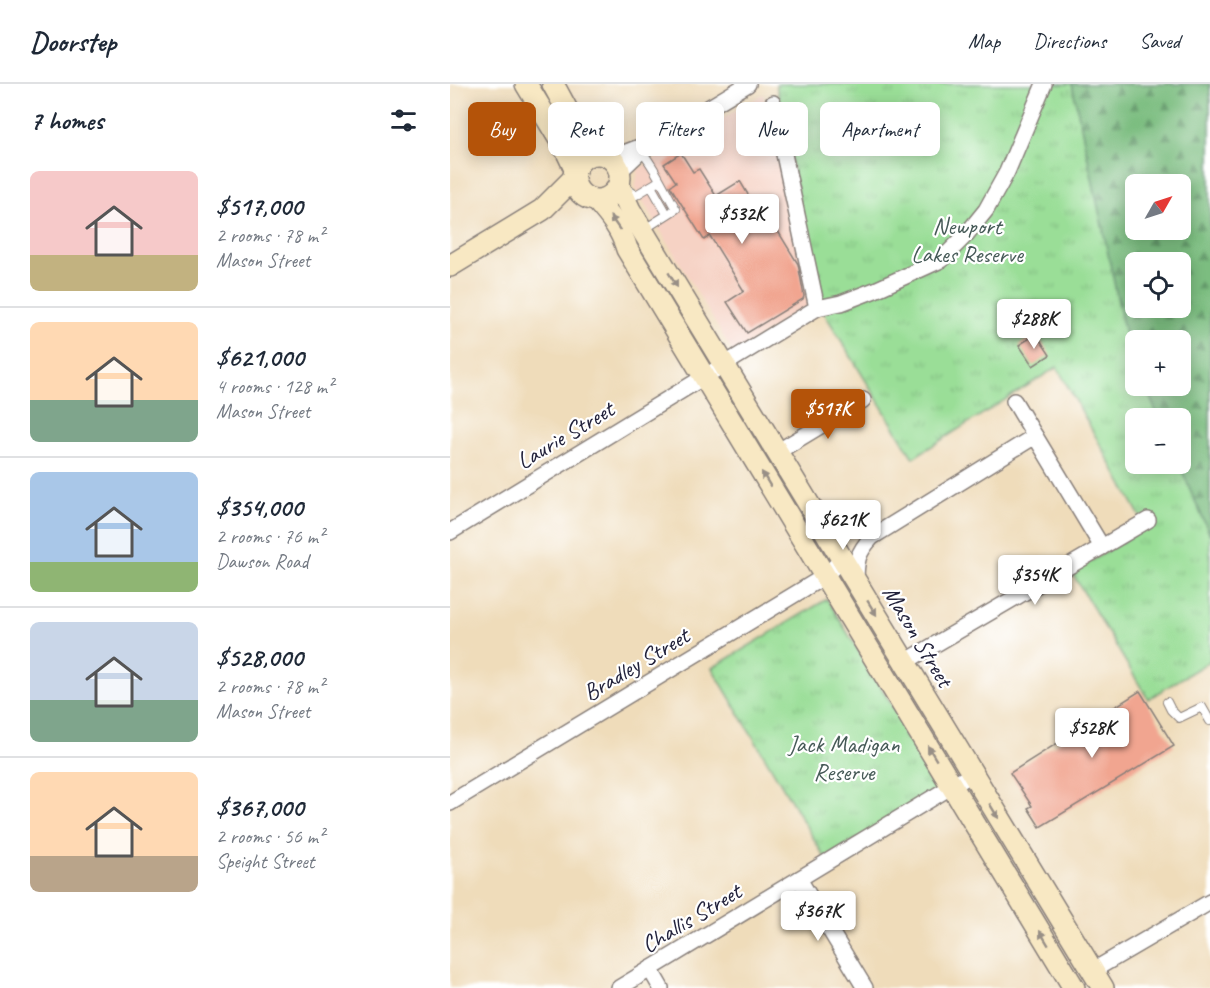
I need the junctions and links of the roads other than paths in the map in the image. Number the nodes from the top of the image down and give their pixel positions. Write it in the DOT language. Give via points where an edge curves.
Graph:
graph roads {
  1 [pos="526,84"];
  2 [pos="553,84"];
  3 [pos="748,84"];
  4 [pos="1044,84"];
  5 [pos="718,102"];
  6 [pos="636,153"];
  7 [pos="647,156"];
  8 [pos="784,156"];
  9 [pos="613,171"];
  10 [pos="659,181"];
  11 [pos="582,186"];
  12 [pos="651,186"];
  13 [pos="668,214"];
  14 [pos="643,230"];
  15 [pos="450,266"];
  16 [pos="817,308"];
  17 [pos="725,366"];
  18 [pos="704,377"];
  19 [pos="863,400"];
  20 [pos="1014,401"];
  21 [pos="1035,436"];
  22 [pos="777,452"];
  23 [pos="1148,520"];
  24 [pos="450,532"];
  25 [pos="1102,547"];
  26 [pos="842,559"];
  27 [pos="825,576"];
  28 [pos="856,583"];
  29 [pos="905,662"];
  30 [pos="1167,702"];
  31 [pos="1210,721"];
  32 [pos="972,774"];
  33 [pos="952,786"];
  34 [pos="450,803"];
  35 [pos="799,879"];
  36 [pos="1210,902"];
  37 [pos="650,969"];
  38 [pos="1097,980"];
  39 [pos="619,988"];
  40 [pos="661,988"];
  41 [pos="865,988"];
  42 [pos="1074,988"];
  1 -- 11 [label="street, Mason Street" via="566,150"];
  2 -- 9 [label="street, Mason Street" via="572,119"];
  3 -- 5 [label="street"];
  4 -- 16 [label="street, Laurie Street" via="1007,172 986,210 941,260 875,290"];
  6 -- 9 [label="street"];
  7 -- 10 [label="lane"];
  8 -- 16 [label="street"];
  9 -- 11 [label="street" via="610,197"];
  9 -- 11 [label="street" via="583,158"];
  9 -- 12 [label="lane" via="636,195"];
  9 -- 14 [label="street, Mason Street"];
  10 -- 12 [label="lane"];
  10 -- 13 [label="lane" via="676,208"];
  11 -- 15 [label="street"];
  18 -- 11 [label="street, Mason Street, one-way" via="627,249 615,221"];
  12 -- 13 [label="lane"];
  13 -- 14 [label="lane"];
  14 -- 17 [label="street, Mason Street, one-way"];
  16 -- 17 [label="street, Laurie Street"];
  17 -- 18 [label="street, Laurie Street"];
  17 -- 22 [label="street, Mason Street"];
  18 -- 24 [label="street, Laurie Street"];
  27 -- 18 [label="street, Mason Street, one-way"];
  19 -- 22 [label="street"];
  20 -- 21 [label="street"];
  21 -- 25 [label="street"];
  21 -- 28 [label="street" via="872,537 856,562"];
  22 -- 26 [label="street, Mason Street"];
  23 -- 25 [label="street"];
  25 -- 29 [label="street"];
  26 -- 27 [label="street, Bradley Street"];
  26 -- 28 [label="street, Mason Street"];
  33 -- 27 [label="street, Mason Street, one-way"];
  27 -- 34 [label="street, Bradley Street"];
  28 -- 29 [label="street, Mason Street, one-way"];
  29 -- 32 [label="street, Mason Street"];
  30 -- 31 [label="lane" via="1179,718 1202,707"];
  32 -- 33 [label="street, Challis Street"];
  32 -- 38 [label="street, Mason Street, one-way"];
  33 -- 35 [label="street, Challis Street"];
  42 -- 33 [label="street, Mason Street, one-way"];
  35 -- 37 [label="street, Challis Street"];
  35 -- 41 [label="street"];
  36 -- 38 [label="street"];
  37 -- 39 [label="street, Challis Street"];
  37 -- 40 [label="street"];
}
